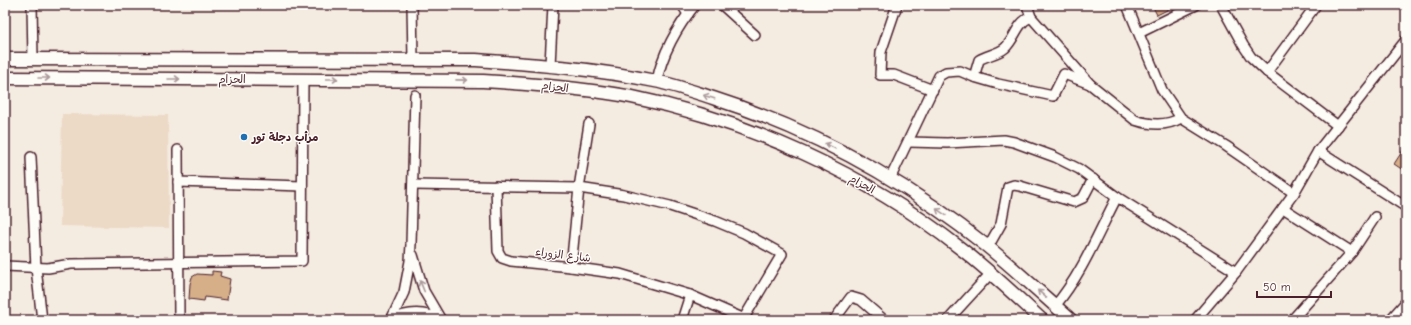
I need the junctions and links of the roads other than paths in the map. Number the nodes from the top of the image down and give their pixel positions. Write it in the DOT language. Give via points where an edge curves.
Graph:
graph roads {
  1 [pos="32,5"];
  2 [pos="412,5"];
  3 [pos="553,5"];
  4 [pos="682,5"];
  5 [pos="695,5"];
  6 [pos="722,5"];
  7 [pos="897,5"];
  8 [pos="1027,5"];
  9 [pos="1127,5"];
  10 [pos="1196,5"];
  11 [pos="1221,5"];
  12 [pos="1316,5"];
  13 [pos="688,14"];
  14 [pos="1031,17"];
  15 [pos="1140,33"];
  16 [pos="754,35"];
  17 [pos="1406,40"];
  18 [pos="5,59"];
  19 [pos="33,59"];
  20 [pos="413,59"];
  21 [pos="550,65"];
  22 [pos="1267,72"];
  23 [pos="974,77"];
  24 [pos="5,78"];
  25 [pos="303,79"];
  26 [pos="657,82"];
  27 [pos="1090,84"];
  28 [pos="933,90"];
  29 [pos="414,95"];
  30 [pos="1181,118"];
  31 [pos="589,124"];
  32 [pos="1338,126"];
  33 [pos="909,142"];
  34 [pos="178,150"];
  35 [pos="1318,151"];
  36 [pos="31,157"];
  37 [pos="890,178"];
  38 [pos="1093,179"];
  39 [pos="178,182"];
  40 [pos="413,185"];
  41 [pos="302,186"];
  42 [pos="496,186"];
  43 [pos="579,188"];
  44 [pos="1294,192"];
  45 [pos="1116,197"];
  46 [pos="1406,207"];
  47 [pos="1283,208"];
  48 [pos="1375,217"];
  49 [pos="411,244"];
  50 [pos="988,247"];
  51 [pos="1352,252"];
  52 [pos="178,262"];
  53 [pos="5,266"];
  54 [pos="571,267"];
  55 [pos="36,268"];
  56 [pos="1236,272"];
  57 [pos="991,273"];
  58 [pos="690,295"];
  59 [pos="1406,302"];
  60 [pos="1055,306"];
  61 [pos="745,319"];
  62 [pos="42,320"];
  63 [pos="179,320"];
  64 [pos="391,320"];
  65 [pos="441,320"];
  66 [pos="682,320"];
  67 [pos="834,320"];
  68 [pos="884,320"];
  69 [pos="948,320"];
  70 [pos="1042,320"];
  71 [pos="1071,320"];
  72 [pos="1196,320"];
  73 [pos="1292,320"];
  74 [pos="1390,320"];
  1 -- 19 [label="street"];
  2 -- 20 [label="street"];
  3 -- 21 [label="street"];
  4 -- 13 [label="street"];
  5 -- 13 [label="street"];
  6 -- 16 [label="street"];
  7 -- 28 [label="street" via="881,52 880,75 894,75"];
  8 -- 14 [label="street"];
  9 -- 15 [label="street"];
  10 -- 15 [label="street"];
  11 -- 22 [label="street" via="1243,46"];
  12 -- 22 [label="street"];
  13 -- 26 [label="street" via="666,51"];
  14 -- 23 [label="street" via="1023,21 1005,48 979,60"];
  14 -- 27 [label="street"];
  15 -- 30 [label="street" via="1162,90"];
  17 -- 32 [label="street"];
  18 -- 19 [label="main road"];
  19 -- 20 [label="main road"];
  20 -- 21 [label="main road"];
  21 -- 26 [label="main road"];
  22 -- 32 [label="street"];
  23 -- 27 [label="street" via="1053,96 1064,74"];
  23 -- 28 [label="street" via="960,71 946,72 939,76"];
  24 -- 25 [label="main road, الحزام, one-way"];
  25 -- 41 [label="street"];
  25 -- 57 [label="main road, الحزام, one-way" via="483,81 552,86 632,97 714,119 785,145 885,196 959,247"];
  37 -- 26 [label="main road, one-way" via="820,140 758,114"];
  27 -- 30 [label="street" via="1135,120 1163,124 1174,123"];
  28 -- 33 [label="street"];
  29 -- 40 [label="street"];
  30 -- 44 [label="street"];
  31 -- 43 [label="street"];
  32 -- 35 [label="street"];
  33 -- 37 [label="street"];
  33 -- 38 [label="street" via="1014,142 1067,162"];
  34 -- 39 [label="street"];
  35 -- 44 [label="street"];
  35 -- 46 [label="street"];
  36 -- 55 [label="street"];
  50 -- 37 [label="main road, one-way"];
  38 -- 45 [label="street"];
  38 -- 50 [label="street" via="1083,198 1074,202 1020,186 1008,187 1001,224"];
  39 -- 41 [label="street"];
  39 -- 52 [label="street"];
  40 -- 42 [label="street"];
  40 -- 49 [label="street"];
  41 -- 52 [label="street" via="302,261"];
  42 -- 43 [label="street"];
  42 -- 54 [label="street, شارع الزوراء" via="498,251 502,258"];
  43 -- 54 [label="street"];
  43 -- 61 [label="street" via="676,208 731,227 782,254"];
  44 -- 47 [label="street"];
  45 -- 56 [label="street"];
  45 -- 60 [label="street" via="1085,259"];
  47 -- 51 [label="street"];
  47 -- 56 [label="street"];
  48 -- 51 [label="street"];
  49 -- 64 [label="street" via="404,292"];
  65 -- 49 [label="street, one-way" via="424,291"];
  60 -- 50 [label="main road, one-way"];
  51 -- 73 [label="street"];
  52 -- 55 [label="street" via="71,264"];
  52 -- 63 [label="street"];
  53 -- 55 [label="street"];
  54 -- 58 [label="street, شارع الزوراء" via="620,274"];
  55 -- 62 [label="street"];
  56 -- 72 [label="street"];
  57 -- 69 [label="street"];
  57 -- 70 [label="main road, الحزام"];
  58 -- 61 [label="street, شارع الزوراء"];
  58 -- 66 [label="street"];
  59 -- 74 [label="street"];
  60 -- 71 [label="main road"];
  64 -- 65 [label="street" via="413,313"];
  67 -- 68 [label="street" via="851,297 861,300"];
}
